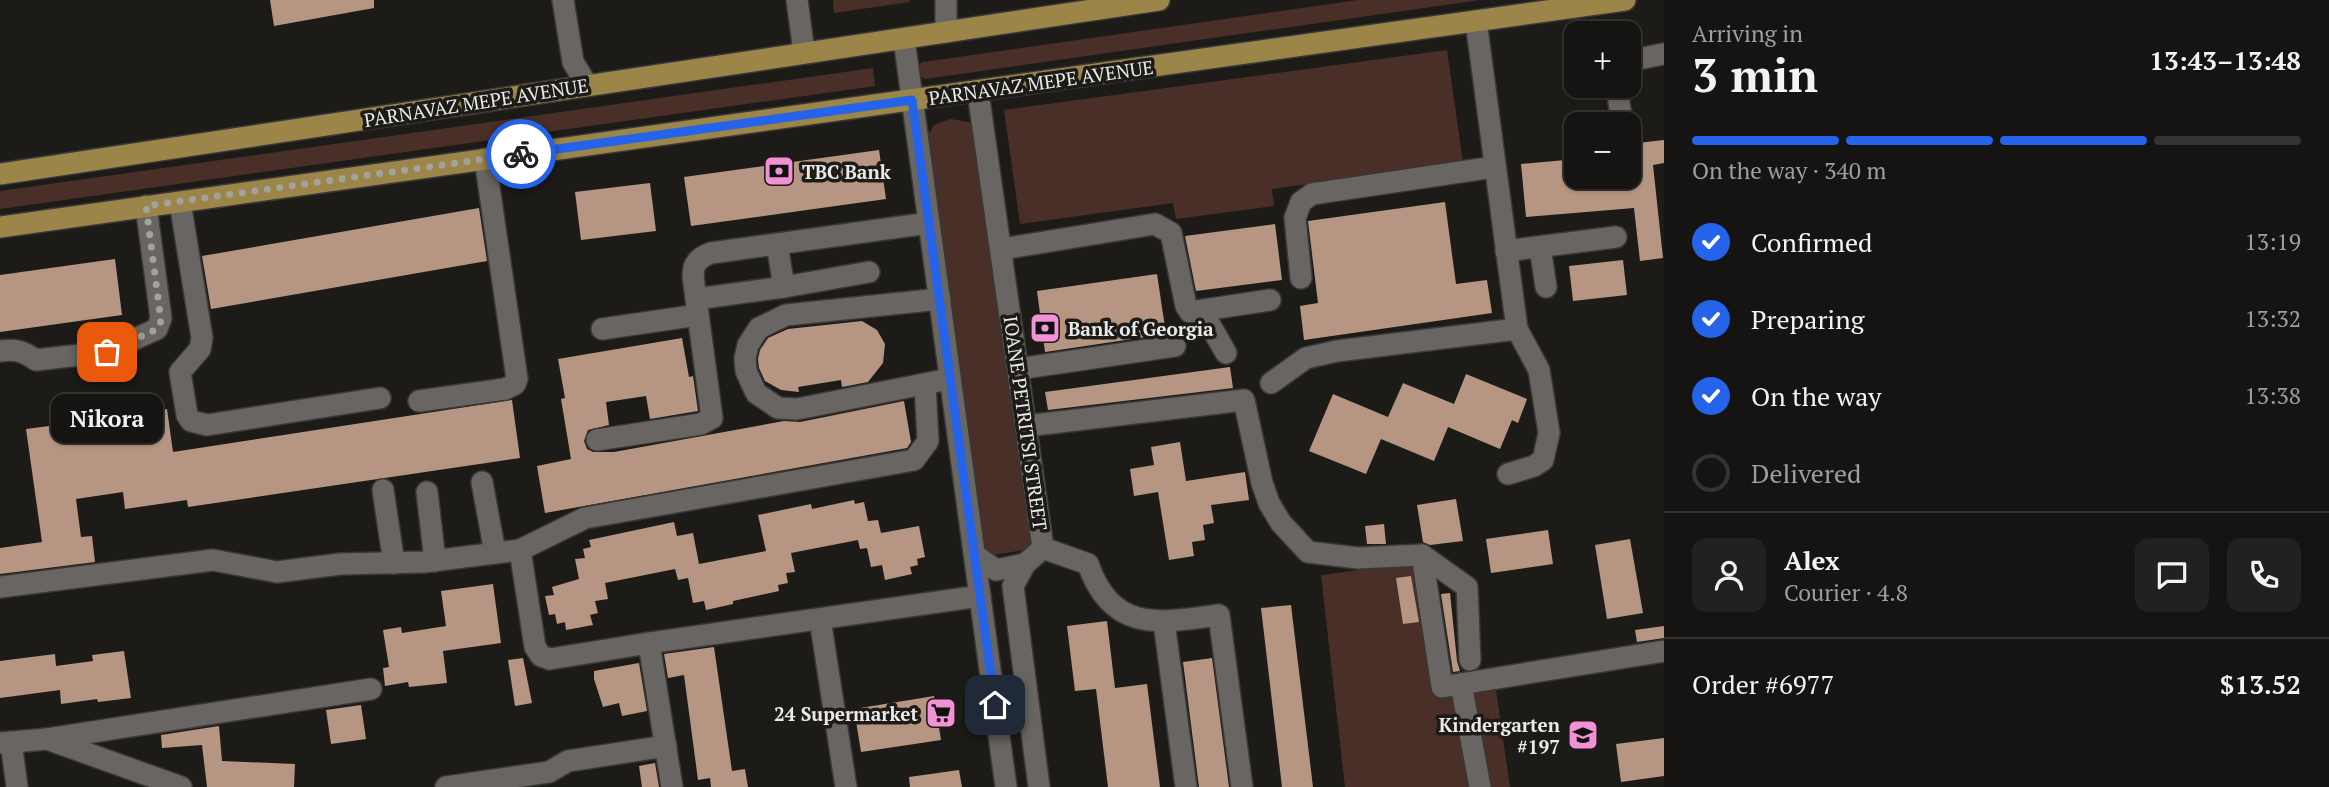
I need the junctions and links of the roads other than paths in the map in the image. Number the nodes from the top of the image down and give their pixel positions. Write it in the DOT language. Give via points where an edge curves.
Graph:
graph roads {
  1 [pos="563,0"];
  2 [pos="797,0"];
  3 [pos="946,0"];
  4 [pos="1159,0"];
  5 [pos="1625,0"];
  6 [pos="1497,9"];
  7 [pos="1476,21"];
  8 [pos="946,32"];
  9 [pos="905,39"];
  10 [pos="804,52"];
  11 [pos="1663,54"];
  12 [pos="1641,59"];
  13 [pos="587,85"];
  14 [pos="978,92"];
  15 [pos="912,100"];
  16 [pos="485,159"];
  17 [pos="1494,167"];
  18 [pos="0,174"];
  19 [pos="180,202"];
  20 [pos="146,206"];
  21 [pos="929,223"];
  22 [pos="0,227"];
  23 [pos="1616,237"];
  24 [pos="777,244"];
  25 [pos="1540,247"];
  26 [pos="1002,249"];
  27 [pos="1506,251"];
  28 [pos="869,272"];
  29 [pos="1301,278"];
  30 [pos="784,286"];
  31 [pos="1546,286"];
  32 [pos="940,299"];
  33 [pos="1270,300"];
  34 [pos="697,307"];
  35 [pos="1202,311"];
  36 [pos="1517,328"];
  37 [pos="602,329"];
  38 [pos="1175,346"];
  39 [pos="0,351"];
  40 [pos="1226,353"];
  41 [pos="1018,369"];
  42 [pos="951,379"];
  43 [pos="1271,383"];
  44 [pos="925,384"];
  45 [pos="380,398"];
  46 [pos="419,401"];
  47 [pos="1026,425"];
  48 [pos="597,440"];
  49 [pos="1508,474"];
  50 [pos="482,482"];
  51 [pos="383,490"];
  52 [pos="427,492"];
  53 [pos="1043,548"];
  54 [pos="520,550"];
  55 [pos="495,553"];
  56 [pos="975,555"];
  57 [pos="1422,555"];
  58 [pos="435,561"];
  59 [pos="394,563"];
  60 [pos="1025,564"];
  61 [pos="0,587"];
  62 [pos="980,596"];
  63 [pos="820,619"];
  64 [pos="1164,622"];
  65 [pos="649,643"];
  66 [pos="1664,651"];
  67 [pos="1470,660"];
  68 [pos="1452,686"];
  69 [pos="371,689"];
  70 [pos="47,740"];
  71 [pos="6,743"];
  72 [pos="666,746"];
  73 [pos="17,787"];
  74 [pos="181,787"];
  75 [pos="446,787"];
  76 [pos="672,787"];
  77 [pos="846,787"];
  78 [pos="1006,787"];
  79 [pos="1039,787"];
  80 [pos="1185,787"];
  81 [pos="1242,787"];
  82 [pos="1480,787"];
  1 -- 13 [label="street" via="573,62"];
  2 -- 10 [label="street"];
  3 -- 8 [label="street"];
  4 -- 8 [label="main road, PARNAVAZ MEPE AVENUE"];
  5 -- 6 [label="main road, PARNAVAZ MEPE AVENUE"];
  6 -- 7 [label="main road, PARNAVAZ MEPE AVENUE"];
  7 -- 14 [label="main road, PARNAVAZ MEPE AVENUE"];
  7 -- 17 [label="street"];
  8 -- 9 [label="main road, PARNAVAZ MEPE AVENUE"];
  9 -- 10 [label="main road, PARNAVAZ MEPE AVENUE"];
  9 -- 15 [label="street"];
  10 -- 13 [label="main road, PARNAVAZ MEPE AVENUE"];
  11 -- 12 [label="street"];
  13 -- 18 [label="main road, PARNAVAZ MEPE AVENUE"];
  14 -- 15 [label="main road, PARNAVAZ MEPE AVENUE"];
  14 -- 26 [label="street, IOANE PETRITSI STREET"];
  15 -- 16 [label="main road, PARNAVAZ MEPE AVENUE"];
  15 -- 21 [label="street"];
  16 -- 19 [label="main road, PARNAVAZ MEPE AVENUE"];
  16 -- 46 [label="street" via="517,379 505,389"];
  17 -- 27 [label="street"];
  17 -- 29 [label="street" via="1312,194 1301,202 1295,218"];
  19 -- 20 [label="main road, PARNAVAZ MEPE AVENUE"];
  19 -- 45 [label="street" via="202,338 200,349 180,372 191,421 207,425"];
  20 -- 22 [label="main road, PARNAVAZ MEPE AVENUE"];
  20 -- 39 [label="street" via="161,318 157,329 90,355 36,360 15,349"];
  21 -- 24 [label="street"];
  21 -- 32 [label="street"];
  23 -- 25 [label="street"];
  24 -- 30 [label="street"];
  24 -- 34 [label="street" via="702,256 693,268"];
  25 -- 27 [label="street"];
  25 -- 31 [label="street"];
  26 -- 35 [label="street" via="1155,224 1171,233 1188,309"];
  26 -- 41 [label="street, IOANE PETRITSI STREET"];
  27 -- 36 [label="street"];
  28 -- 30 [label="street"];
  30 -- 34 [label="street"];
  32 -- 42 [label="street"];
  32 -- 44 [label="street" via="786,315 759,328 745,358 756,393 778,408 797,409"];
  33 -- 35 [label="street"];
  34 -- 37 [label="street"];
  34 -- 48 [label="street" via="712,418 701,424"];
  35 -- 40 [label="street"];
  36 -- 43 [label="street" via="1337,351 1306,358"];
  36 -- 49 [label="street" via="1539,370 1549,433 1543,460"];
  38 -- 41 [label="street"];
  41 -- 47 [label="street, IOANE PETRITSI STREET"];
  42 -- 44 [label="street"];
  42 -- 56 [label="street"];
  44 -- 54 [label="street" via="928,441 914,460 584,519"];
  47 -- 53 [label="street, IOANE PETRITSI STREET"];
  47 -- 57 [label="street" via="1244,400 1269,503 1308,552 1358,558"];
  50 -- 55 [label="street"];
  51 -- 59 [label="street"];
  52 -- 58 [label="street"];
  53 -- 60 [label="street, IOANE PETRITSI STREET"];
  53 -- 64 [label="street" via="1088,564 1095,585 1109,603 1135,618"];
  54 -- 55 [label="street"];
  54 -- 65 [label="street" via="535,647 541,656 550,659"];
  55 -- 58 [label="street"];
  56 -- 60 [label="street" via="996,570"];
  56 -- 62 [label="street"];
  57 -- 67 [label="street" via="1467,587"];
  57 -- 68 [label="street"];
  58 -- 59 [label="street"];
  59 -- 61 [label="street" via="277,572 213,560"];
  60 -- 79 [label="street, IOANE PETRITSI STREET" via="1013,586"];
  62 -- 63 [label="street"];
  62 -- 78 [label="street"];
  63 -- 65 [label="street"];
  63 -- 77 [label="street"];
  64 -- 80 [label="street"];
  64 -- 81 [label="street" via="1219,615"];
  65 -- 72 [label="street"];
  66 -- 68 [label="street"];
  68 -- 82 [label="street"];
  69 -- 70 [label="street"];
  70 -- 71 [label="street"];
  70 -- 74 [label="street"];
  71 -- 73 [label="street"];
  72 -- 75 [label="street" via="568,761 549,772"];
  72 -- 76 [label="street"];
}
